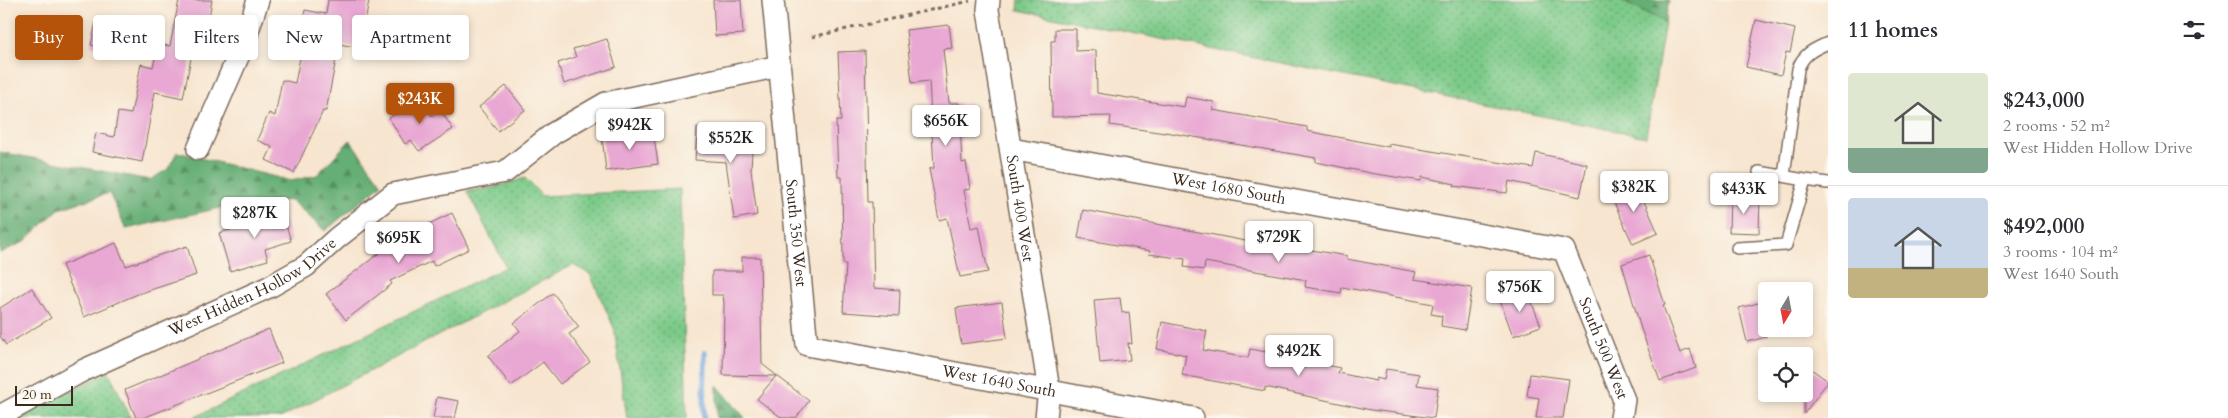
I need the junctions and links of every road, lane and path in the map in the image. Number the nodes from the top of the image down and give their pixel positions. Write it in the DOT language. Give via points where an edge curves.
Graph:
graph roads {
  1 [pos="258,0"];
  2 [pos="773,0"];
  3 [pos="972,0"];
  4 [pos="989,0"];
  5 [pos="812,37"];
  6 [pos="1828,42"];
  7 [pos="779,66"];
  8 [pos="198,149"];
  9 [pos="1011,149"];
  10 [pos="1760,172"];
  11 [pos="1784,176"];
  12 [pos="1805,180"];
  13 [pos="1828,183"];
  14 [pos="1737,248"];
  15 [pos="1564,250"];
  16 [pos="807,345"];
  17 [pos="1049,390"];
  18 [pos="0,416"];
  19 [pos="1046,418"];
  20 [pos="1193,418"];
  21 [pos="1621,418"];
  1 -- 8 [label="street" via="244,43"];
  2 -- 7 [label="street, South 350 West"];
  3 -- 5 [label="path"];
  4 -- 9 [label="street, South 400 West"];
  6 -- 11 [label="lane" via="1802,58 1798,69"];
  7 -- 16 [label="street, South 350 West"];
  7 -- 18 [label="street, West Hidden Hollow Drive" via="606,103 554,133 505,172 393,194 306,266 269,287 84,370"];
  9 -- 15 [label="street, West 1680 South"];
  9 -- 17 [label="street, South 400 West"];
  10 -- 11 [label="lane"];
  11 -- 12 [label="lane"];
  12 -- 13 [label="lane"];
  12 -- 14 [label="lane" via="1786,245"];
  15 -- 21 [label="street, South 500 West" via="1624,400"];
  16 -- 17 [label="street, West 1640 South"];
  17 -- 19 [label="street, South 400 West"];
  17 -- 20 [label="street, West 1640 South"];
}
